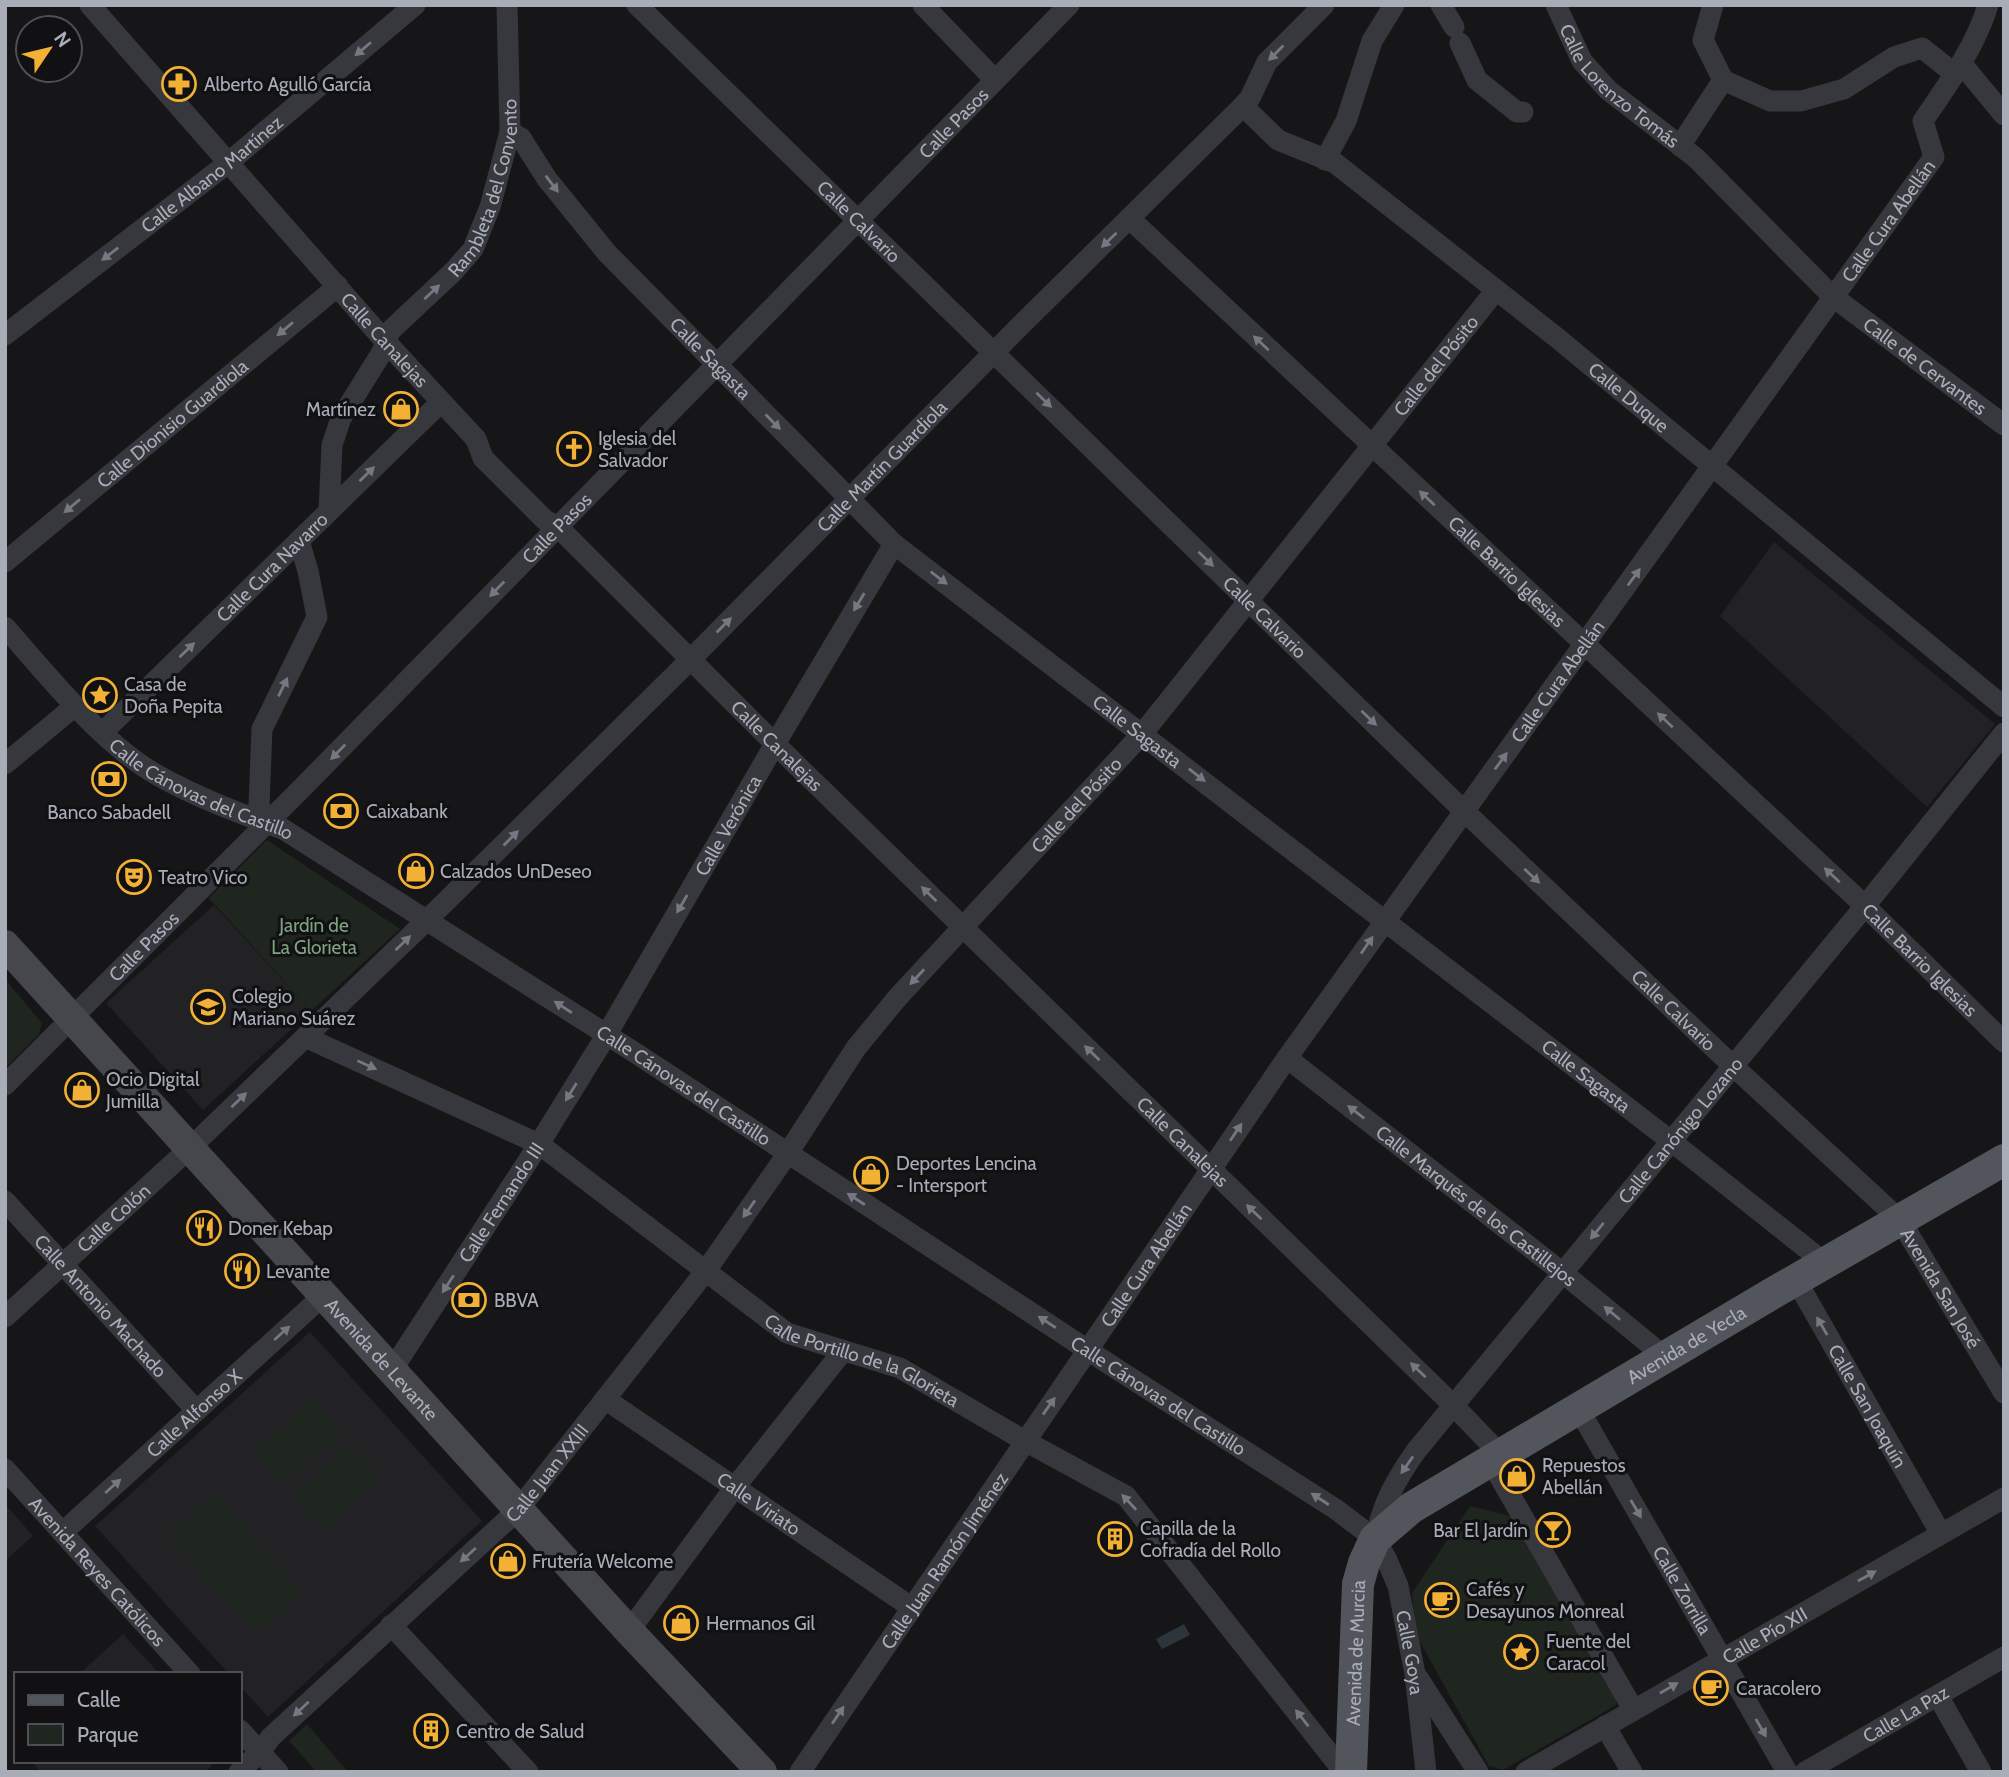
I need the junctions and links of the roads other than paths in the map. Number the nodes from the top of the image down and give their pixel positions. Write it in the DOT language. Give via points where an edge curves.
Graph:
graph roads {
  1 [pos="90,5"];
  2 [pos="415,5"];
  3 [pos="506,5"];
  4 [pos="637,5"];
  5 [pos="923,5"];
  6 [pos="1069,5"];
  7 [pos="1324,5"];
  8 [pos="1394,5"];
  9 [pos="1441,5"];
  10 [pos="1556,5"];
  11 [pos="1713,5"];
  12 [pos="1988,5"];
  13 [pos="1958,68"];
  14 [pos="995,80"];
  15 [pos="1723,80"];
  16 [pos="1243,106"];
  17 [pos="1523,112"];
  18 [pos="2004,115"];
  19 [pos="510,132"];
  20 [pos="1688,152"];
  21 [pos="1325,160"];
  22 [pos="228,163"];
  23 [pos="1130,219"];
  24 [pos="856,220"];
  25 [pos="338,286"];
  26 [pos="1496,290"];
  27 [pos="1832,296"];
  28 [pos="5,335"];
  29 [pos="386,341"];
  30 [pos="995,352"];
  31 [pos="715,364"];
  32 [pos="441,402"];
  33 [pos="2004,425"];
  34 [pos="1371,446"];
  35 [pos="1712,468"];
  36 [pos="849,499"];
  37 [pos="328,511"];
  38 [pos="558,527"];
  39 [pos="299,541"];
  40 [pos="894,544"];
  41 [pos="5,562"];
  42 [pos="1247,600"];
  43 [pos="5,627"];
  44 [pos="1584,645"];
  45 [pos="691,659"];
  46 [pos="75,706"];
  47 [pos="2004,707"];
  48 [pos="103,732"];
  49 [pos="1143,733"];
  50 [pos="2004,733"];
  51 [pos="775,744"];
  52 [pos="5,764"];
  53 [pos="1465,812"];
  54 [pos="265,822"];
  55 [pos="1865,906"];
  56 [pos="427,920"];
  57 [pos="1384,920"];
  58 [pos="963,927"];
  59 [pos="5,945"];
  60 [pos="72,1018"];
  61 [pos="607,1034"];
  62 [pos="305,1037"];
  63 [pos="2004,1042"];
  64 [pos="1286,1058"];
  65 [pos="1732,1066"];
  66 [pos="5,1085"];
  67 [pos="1671,1141"];
  68 [pos="539,1144"];
  69 [pos="190,1148"];
  70 [pos="788,1153"];
  71 [pos="2004,1160"];
  72 [pos="1210,1170"];
  73 [pos="5,1201"];
  74 [pos="1900,1220"];
  75 [pos="1825,1263"];
  76 [pos="63,1264"];
  77 [pos="705,1272"];
  78 [pos="1563,1273"];
  79 [pos="1796,1280"];
  80 [pos="324,1295"];
  81 [pos="5,1317"];
  82 [pos="1087,1350"];
  83 [pos="843,1351"];
  84 [pos="1664,1357"];
  85 [pos="392,1370"];
  86 [pos="2004,1393"];
  87 [pos="605,1399"];
  88 [pos="1454,1405"];
  89 [pos="1578,1408"];
  90 [pos="196,1410"];
  91 [pos="1025,1441"];
  92 [pos="1495,1457"];
  93 [pos="5,1469"];
  94 [pos="735,1487"];
  95 [pos="2004,1498"];
  96 [pos="519,1510"];
  97 [pos="62,1532"];
  98 [pos="1941,1534"];
  99 [pos="1375,1539"];
  100 [pos="911,1607"];
  101 [pos="391,1625"];
  102 [pos="629,1631"];
  103 [pos="2004,1657"];
  104 [pos="1721,1658"];
  105 [pos="188,1672"];
  106 [pos="1415,1674"];
  107 [pos="1938,1696"];
  108 [pos="1633,1709"];
  109 [pos="1605,1726"];
  110 [pos="242,1732"];
  111 [pos="260,1752"];
  112 [pos="239,1772"];
  113 [pos="278,1772"];
  114 [pos="528,1772"];
  115 [pos="762,1772"];
  116 [pos="800,1772"];
  117 [pos="1344,1772"];
  118 [pos="1351,1772"];
  119 [pos="1426,1772"];
  120 [pos="1478,1772"];
  121 [pos="1526,1772"];
  122 [pos="1632,1772"];
  123 [pos="1787,1772"];
  124 [pos="1805,1772"];
  125 [pos="1981,1772"];
  1 -- 22 [label="street, Calle Canalejas"];
  2 -- 22 [label="street, Calle Albano Martínez, one-way"];
  3 -- 19 [label="street, Rambleta del Convento"];
  4 -- 24 [label="street, Calle Calvario"];
  5 -- 14 [label="street"];
  6 -- 14 [label="street, Calle Pasos"];
  7 -- 16 [label="street, Calle Martín Guardiola, one-way" via="1267,62"];
  8 -- 21 [label="street" via="1372,41 1346,121"];
  9 -- 17 [label="street" via="1477,80"];
  10 -- 20 [label="street, Calle Lorenzo Tomás" via="1582,61 1608,90"];
  11 -- 15 [label="street" via="1703,40"];
  12 -- 13 [label="street, Calle Cura Abellán" via="1982,26"];
  13 -- 15 [label="street" via="1922,48 1894,57 1844,89 1801,101 1770,101"];
  13 -- 18 [label="street"];
  13 -- 27 [label="street, Calle Cura Abellán" via="1923,121 1934,157"];
  14 -- 24 [label="street, Calle Pasos"];
  15 -- 20 [label="street"];
  16 -- 21 [label="street, Calle Duque" via="1278,139"];
  16 -- 23 [label="street, Calle Martín Guardiola"];
  29 -- 19 [label="street, Rambleta del Convento, one-way" via="390,331 473,249 490,207"];
  19 -- 31 [label="street, Calle Sagasta, one-way" via="521,138 547,179 607,253"];
  20 -- 27 [label="street, Calle de Cervantes"];
  21 -- 26 [label="street, Calle Duque" via="1335,163"];
  22 -- 25 [label="street, Calle Canalejas"];
  22 -- 28 [label="street, Calle Albano Martínez, one-way"];
  23 -- 30 [label="street, Calle Martín Guardiola, one-way"];
  34 -- 23 [label="street, Calle Barrio Iglesias, one-way"];
  24 -- 30 [label="street, Calle Calvario"];
  24 -- 31 [label="street, Calle Pasos"];
  25 -- 29 [label="street, Calle Canalejas"];
  25 -- 41 [label="street, Calle Dionisio Guardiola, one-way"];
  26 -- 34 [label="street, Calle del Pósito"];
  26 -- 35 [label="street, Calle Duque"];
  27 -- 33 [label="street, Calle de Cervantes"];
  27 -- 35 [label="street, Calle Cura Abellán"];
  29 -- 32 [label="street, Calle Canalejas"];
  29 -- 37 [label="street, Rambleta del Convento" via="335,431"];
  30 -- 36 [label="street, Calle Martín Guardiola"];
  30 -- 42 [label="street, Calle Calvario, one-way"];
  31 -- 36 [label="street, Calle Sagasta, one-way"];
  31 -- 38 [label="street, Calle Pasos"];
  37 -- 32 [label="street, Calle Cura Navarro, one-way"];
  32 -- 38 [label="street, Calle Canalejas" via="476,439 483,458 545,520"];
  34 -- 42 [label="street, Calle del Pósito"];
  44 -- 34 [label="street, Calle Barrio Iglesias, one-way"];
  44 -- 35 [label="street, Calle Cura Abellán, one-way"];
  35 -- 47 [label="street, Calle Duque"];
  36 -- 40 [label="street, Calle Sagasta"];
  45 -- 36 [label="street, Calle Martín Guardiola, one-way"];
  37 -- 39 [label="street, Calle Cura Navarro"];
  38 -- 45 [label="street, Calle Canalejas"];
  38 -- 54 [label="street, Calle Pasos, one-way"];
  48 -- 39 [label="street, Calle Cura Navarro, one-way"];
  54 -- 39 [label="street, one-way" via="259,805 262,729 317,617"];
  40 -- 49 [label="street, Calle Sagasta, one-way"];
  40 -- 51 [label="street, Calle Verónica, one-way"];
  42 -- 49 [label="street, Calle del Pósito"];
  42 -- 53 [label="street, Calle Calvario, one-way"];
  43 -- 46 [label="street, Calle Cánovas del Castillo"];
  53 -- 44 [label="street, Calle Cura Abellán, one-way"];
  55 -- 44 [label="street, Calle Barrio Iglesias, one-way"];
  45 -- 51 [label="street, Calle Canalejas"];
  56 -- 45 [label="street, Calle Martín Guardiola, one-way"];
  46 -- 48 [label="street, Calle Cánovas del Castillo"];
  46 -- 52 [label="street"];
  48 -- 54 [label="street, Calle Cánovas del Castillo" via="159,776"];
  49 -- 57 [label="street, Calle Sagasta, one-way"];
  49 -- 58 [label="street, Calle del Pósito"];
  50 -- 55 [label="street, Calle Canónigo Lozano"];
  58 -- 51 [label="street, Calle Canalejas, one-way"];
  51 -- 61 [label="street, Calle Verónica, one-way"];
  53 -- 57 [label="street, Calle Cura Abellán"];
  53 -- 65 [label="street, Calle Calvario, one-way"];
  54 -- 56 [label="street, Calle Cánovas del Castillo"];
  54 -- 60 [label="street, Calle Pasos"];
  55 -- 63 [label="street, Calle Barrio Iglesias"];
  55 -- 65 [label="street, Calle Canónigo Lozano"];
  61 -- 56 [label="street, Calle Cánovas del Castillo, one-way"];
  62 -- 56 [label="street, Calle Martín Guardiola, one-way"];
  64 -- 57 [label="street, Calle Cura Abellán, one-way"];
  57 -- 67 [label="street, Calle Sagasta"];
  58 -- 70 [label="street, Calle del Pósito, one-way" via="862,1040"];
  72 -- 58 [label="street, Calle Canalejas, one-way"];
  59 -- 60 [label="main road, Avenida de Levante"];
  60 -- 66 [label="street, Calle Pasos"];
  60 -- 69 [label="main road, Avenida de Levante"];
  61 -- 68 [label="street, Calle Fernando III, one-way"];
  61 -- 70 [label="street, Calle Cánovas del Castillo"];
  62 -- 68 [label="street, Calle Portillo de la Glorieta, one-way"];
  69 -- 62 [label="street, Calle Colón, one-way"];
  72 -- 64 [label="street, Calle Cura Abellán, one-way"];
  78 -- 64 [label="street, Calle Marqués de los Castillejos, one-way"];
  65 -- 67 [label="street, Calle Canónigo Lozano"];
  65 -- 74 [label="street, Calle Calvario"];
  67 -- 75 [label="street, Calle Sagasta"];
  67 -- 78 [label="street, Calle Canónigo Lozano, one-way"];
  68 -- 77 [label="street, Calle Portillo de la Glorieta"];
  68 -- 85 [label="street, Calle Fernando III, one-way"];
  69 -- 76 [label="street, Calle Colón"];
  69 -- 80 [label="main road, Avenida de Levante"];
  70 -- 77 [label="street, Calle Juan XXIII, one-way"];
  82 -- 70 [label="street, Calle Cánovas del Castillo, one-way"];
  71 -- 74 [label="main road, Avenida de Yecla"];
  72 -- 82 [label="street, Calle Cura Abellán"];
  88 -- 72 [label="street, Calle Canalejas, one-way"];
  73 -- 76 [label="street, Calle Antonio Machado"];
  74 -- 75 [label="main road, Avenida de Yecla"];
  74 -- 86 [label="street, Avenida San José"];
  75 -- 79 [label="main road, Avenida de Yecla"];
  76 -- 81 [label="street, Calle Colón"];
  76 -- 90 [label="street, Calle Antonio Machado"];
  77 -- 83 [label="street, Calle Portillo de la Glorieta" via="787,1333"];
  77 -- 87 [label="street, Calle Juan XXIII"];
  84 -- 78 [label="street, Calle Marqués de los Castillejos, one-way"];
  78 -- 88 [label="street, Calle Canónigo Lozano"];
  79 -- 84 [label="main road, Avenida de Yecla"];
  98 -- 79 [label="street, Calle San Joaquín, one-way"];
  80 -- 85 [label="main road, Avenida de Levante"];
  90 -- 80 [label="street, Calle Alfonso X, one-way"];
  91 -- 82 [label="street, Calle Juan Ramón Jiménez, one-way"];
  99 -- 82 [label="street, Calle Cánovas del Castillo, one-way"];
  83 -- 91 [label="street, Calle Portillo de la Glorieta" via="900,1368"];
  83 -- 94 [label="street"];
  84 -- 89 [label="main road, Avenida de Yecla"];
  85 -- 96 [label="main road, Avenida de Levante"];
  87 -- 94 [label="street, Calle Viriato"];
  87 -- 96 [label="street, Calle Juan XXIII"];
  88 -- 92 [label="street, Calle Canalejas"];
  88 -- 99 [label="street, Calle Canónigo Lozano, one-way" via="1394,1483"];
  89 -- 92 [label="main road, Avenida de Yecla"];
  89 -- 104 [label="street, Calle Zorrilla, one-way"];
  97 -- 90 [label="street, Calle Alfonso X, one-way"];
  91 -- 100 [label="street, Calle Juan Ramón Jiménez"];
  117 -- 91 [label="street, Calle Portillo de la Glorieta, one-way" via="1126,1496"];
  92 -- 99 [label="main road, Avenida de Yecla" via="1403,1513"];
  92 -- 108 [label="street, Calle Canalejas"];
  93 -- 97 [label="street, Avenida Reyes Católicos"];
  94 -- 100 [label="street, Calle Viriato"];
  94 -- 102 [label="street"];
  95 -- 98 [label="street, Calle Pío XII"];
  96 -- 101 [label="street, Calle Juan XXIII, one-way"];
  96 -- 102 [label="main road, Avenida de Levante"];
  97 -- 105 [label="street, Avenida Reyes Católicos"];
  104 -- 98 [label="street, Calle Pío XII, one-way"];
  99 -- 106 [label="street, Calle Goya" via="1398,1586"];
  99 -- 118 [label="main road, Avenida de Murcia" via="1356,1597"];
  116 -- 100 [label="street, Calle Juan Ramón Jiménez, one-way"];
  101 -- 111 [label="street, Calle Juan XXIII, one-way"];
  101 -- 114 [label="street"];
  102 -- 115 [label="main road, Avenida de Levante"];
  103 -- 107 [label="street, Calle La Paz"];
  108 -- 104 [label="street, Calle Pío XII, one-way"];
  104 -- 123 [label="street, Calle Zorrilla, one-way"];
  106 -- 119 [label="street, Calle Goya"];
  106 -- 120 [label="street"];
  107 -- 124 [label="street, Calle La Paz"];
  107 -- 125 [label="street"];
  108 -- 109 [label="street, Calle Pío XII"];
  109 -- 121 [label="street, Calle Pío XII"];
  109 -- 122 [label="street"];
  110 -- 111 [label="street"];
  111 -- 112 [label="street, Calle Juan XXIII"];
  111 -- 113 [label="street"];
}
